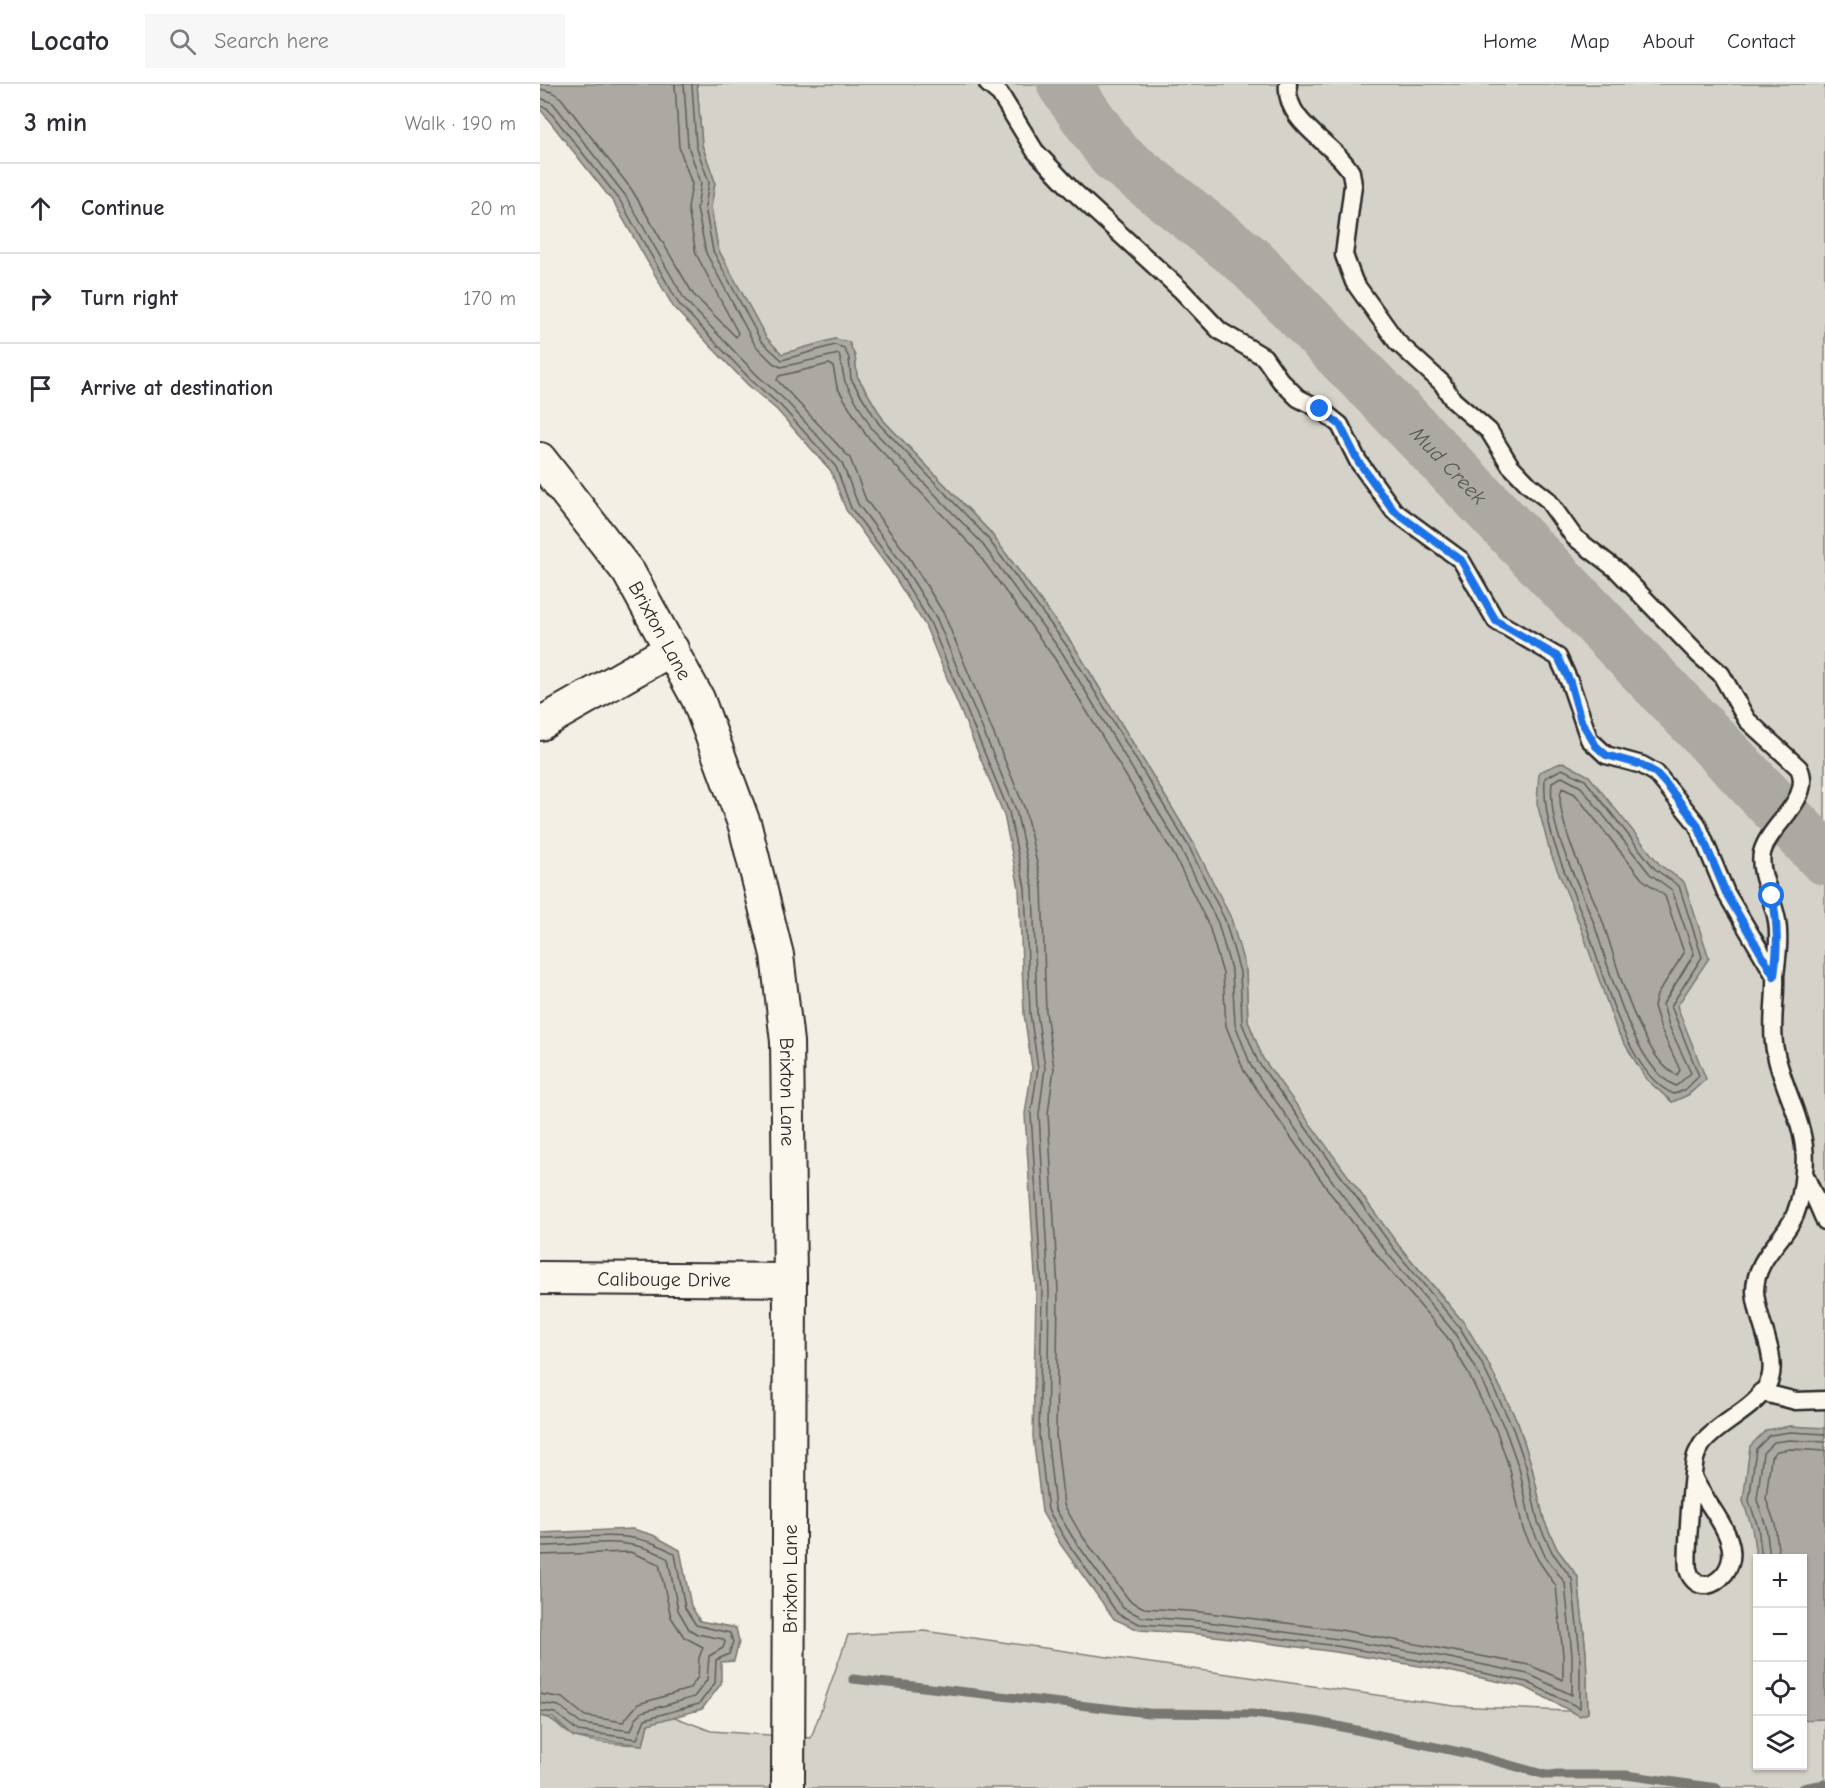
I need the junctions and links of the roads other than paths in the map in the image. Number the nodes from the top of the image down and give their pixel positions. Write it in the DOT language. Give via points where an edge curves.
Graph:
graph roads {
  1 [pos="988,84"];
  2 [pos="1288,84"];
  3 [pos="540,459"];
  4 [pos="672,649"];
  5 [pos="540,724"];
  6 [pos="1774,976"];
  7 [pos="1804,1173"];
  8 [pos="1825,1221"];
  9 [pos="540,1278"];
  10 [pos="790,1280"];
  11 [pos="1761,1392"];
  12 [pos="1825,1400"];
  13 [pos="1693,1476"];
  14 [pos="788,1788"];
  1 -- 6 [label="lane" via="1000,94 1035,151 1071,189 1174,283 1220,331 1264,357 1298,398 1340,425 1358,461 1394,511 1461,560 1496,621 1558,657 1589,739 1606,755 1656,773 1697,824 1726,893"];
  2 -- 6 [label="lane" via="1287,95 1294,111 1351,172 1353,185 1344,255 1354,282 1376,315 1397,342 1442,382 1453,400 1489,431 1510,465 1547,499 1574,537 1634,586 1721,674 1747,720 1799,768 1803,777 1799,794 1766,844 1762,866 1778,922"];
  3 -- 4 [label="street, Brixton Lane" via="628,573"];
  4 -- 5 [label="street"];
  4 -- 10 [label="street, Brixton Lane" via="723,760 745,826 777,955 787,1042"];
  6 -- 7 [label="lane" via="1774,1045 1803,1137"];
  7 -- 8 [label="lane"];
  7 -- 11 [label="lane" via="1794,1216 1769,1249 1757,1277 1757,1305 1771,1364 1770,1378"];
  9 -- 10 [label="street, Calibouge Drive"];
  10 -- 14 [label="street, Brixton Lane"];
  11 -- 12 [label="lane" via="1796,1401"];
  11 -- 13 [label="lane" via="1701,1445"];
  13 -- 13 [label="lane" via="1687,1562 1692,1578 1708,1585 1728,1569 1730,1539"];
}
